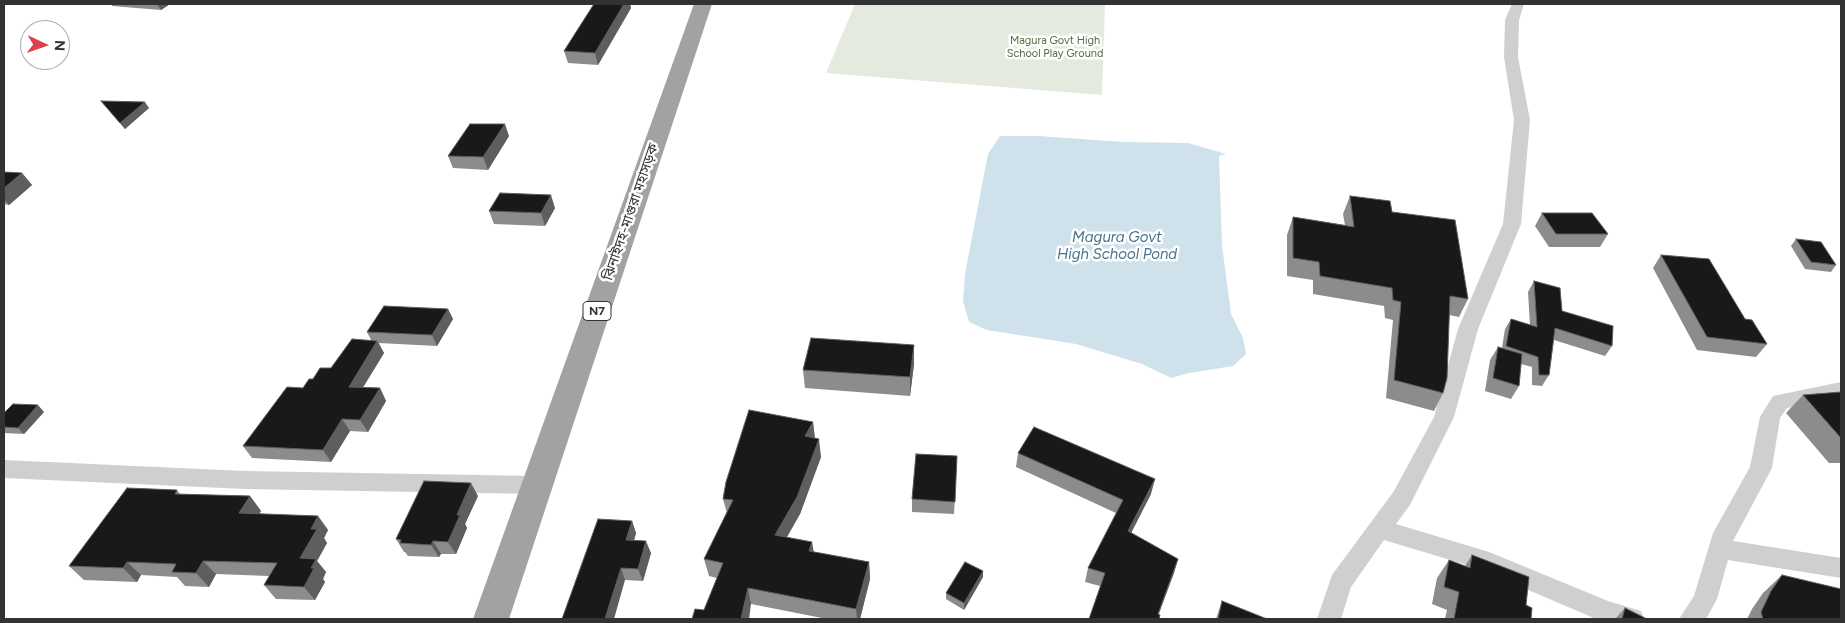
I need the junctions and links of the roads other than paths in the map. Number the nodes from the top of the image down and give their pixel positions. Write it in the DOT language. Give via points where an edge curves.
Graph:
graph roads {
  1 [pos="703,4"];
  2 [pos="1518,4"];
  3 [pos="1841,390"];
  4 [pos="4,469"];
  5 [pos="537,485"];
  6 [pos="1379,529"];
  7 [pos="1719,549"];
  8 [pos="1841,568"];
  9 [pos="491,619"];
  10 [pos="1329,619"];
  11 [pos="1632,619"];
  12 [pos="1692,619"];
  1 -- 5 [label="highway, ঝিনাইদহ-মাগুরা মহাসড়ক / N7"];
  2 -- 6 [label="street" via="1512,20 1511,57 1522,120 1512,224 1468,329 1444,417 1402,498"];
  3 -- 7 [label="street" via="1780,401 1770,417 1761,468 1724,533"];
  4 -- 5 [label="street" via="246,480"];
  5 -- 9 [label="highway, ঝিনাইদহ-মাগুরা মহাসড়ক / N7"];
  6 -- 10 [label="street" via="1340,583"];
  6 -- 11 [label="street" via="1481,559 1606,612"];
  7 -- 8 [label="street"];
  7 -- 12 [label="street" via="1705,598"];
}
